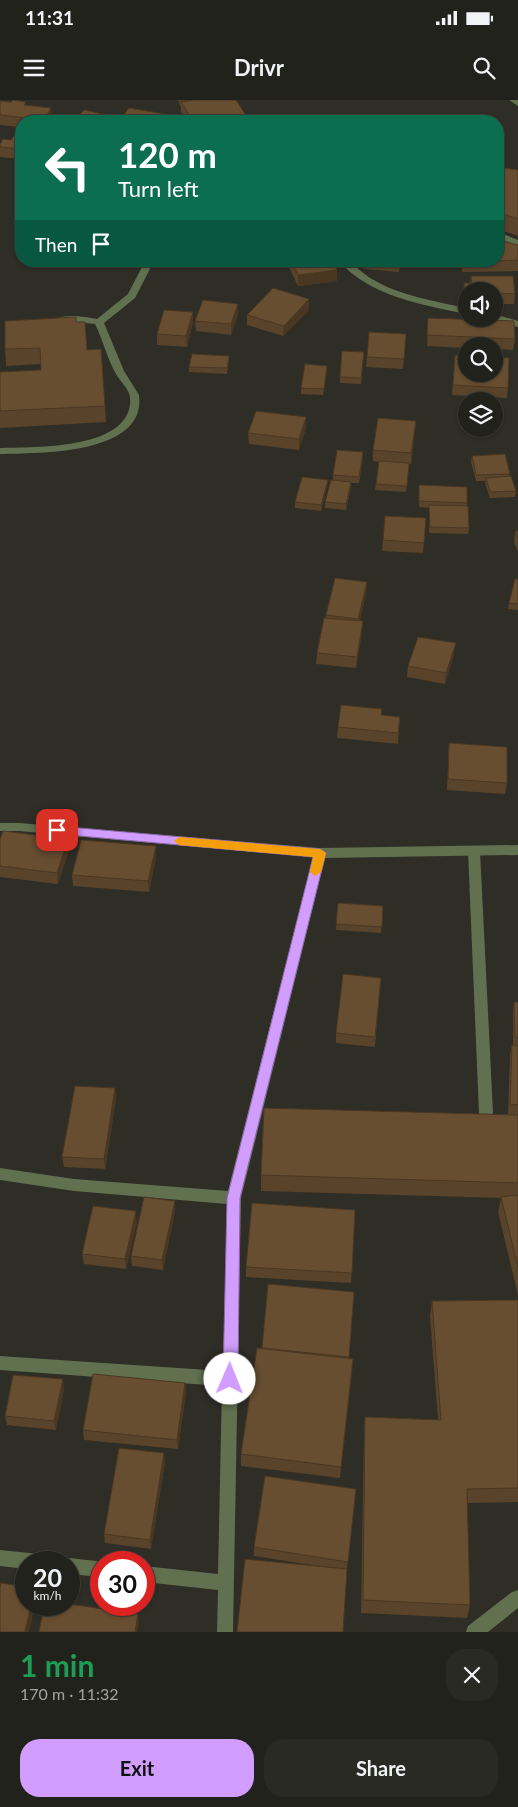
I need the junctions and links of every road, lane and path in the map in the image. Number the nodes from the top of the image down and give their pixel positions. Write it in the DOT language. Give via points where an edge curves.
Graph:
graph roads {
  1 [pos="513,100"];
  2 [pos="518,104"];
  3 [pos="504,237"];
  4 [pos="518,243"];
  5 [pos="147,267"];
  6 [pos="350,267"];
  7 [pos="458,308"];
  8 [pos="503,320"];
  9 [pos="53,321"];
  10 [pos="99,322"];
  11 [pos="518,324"];
  12 [pos="0,451"];
  13 [pos="0,827"];
  14 [pos="518,850"];
  15 [pos="474,851"];
  16 [pos="320,853"];
  17 [pos="486,1113"];
  18 [pos="0,1174"];
  19 [pos="234,1198"];
  20 [pos="0,1362"];
  21 [pos="230,1379"];
  22 [pos="0,1558"];
  23 [pos="15,1560"];
  24 [pos="155,1575"];
  25 [pos="226,1583"];
  26 [pos="518,1598"];
  27 [pos="225,1632"];
  28 [pos="474,1632"];
  1 -- 2 [label="street"];
  3 -- 4 [label="street"];
  5 -- 10 [label="street" via="132,296"];
  6 -- 7 [label="street" via="372,285 402,296"];
  8 -- 11 [label="street"];
  9 -- 10 [label="street" via="84,318"];
  10 -- 12 [label="street" via="121,375 135,396 130,421 113,435 89,444"];
  13 -- 16 [label="street" via="19,826"];
  14 -- 15 [label="street"];
  15 -- 16 [label="street"];
  15 -- 17 [label="street"];
  16 -- 19 [label="street"];
  18 -- 19 [label="street" via="74,1185"];
  19 -- 21 [label="street"];
  20 -- 21 [label="street"];
  21 -- 25 [label="street"];
  22 -- 23 [label="street"];
  24 -- 25 [label="street"];
  25 -- 27 [label="street"];
  26 -- 28 [label="street"];
}
